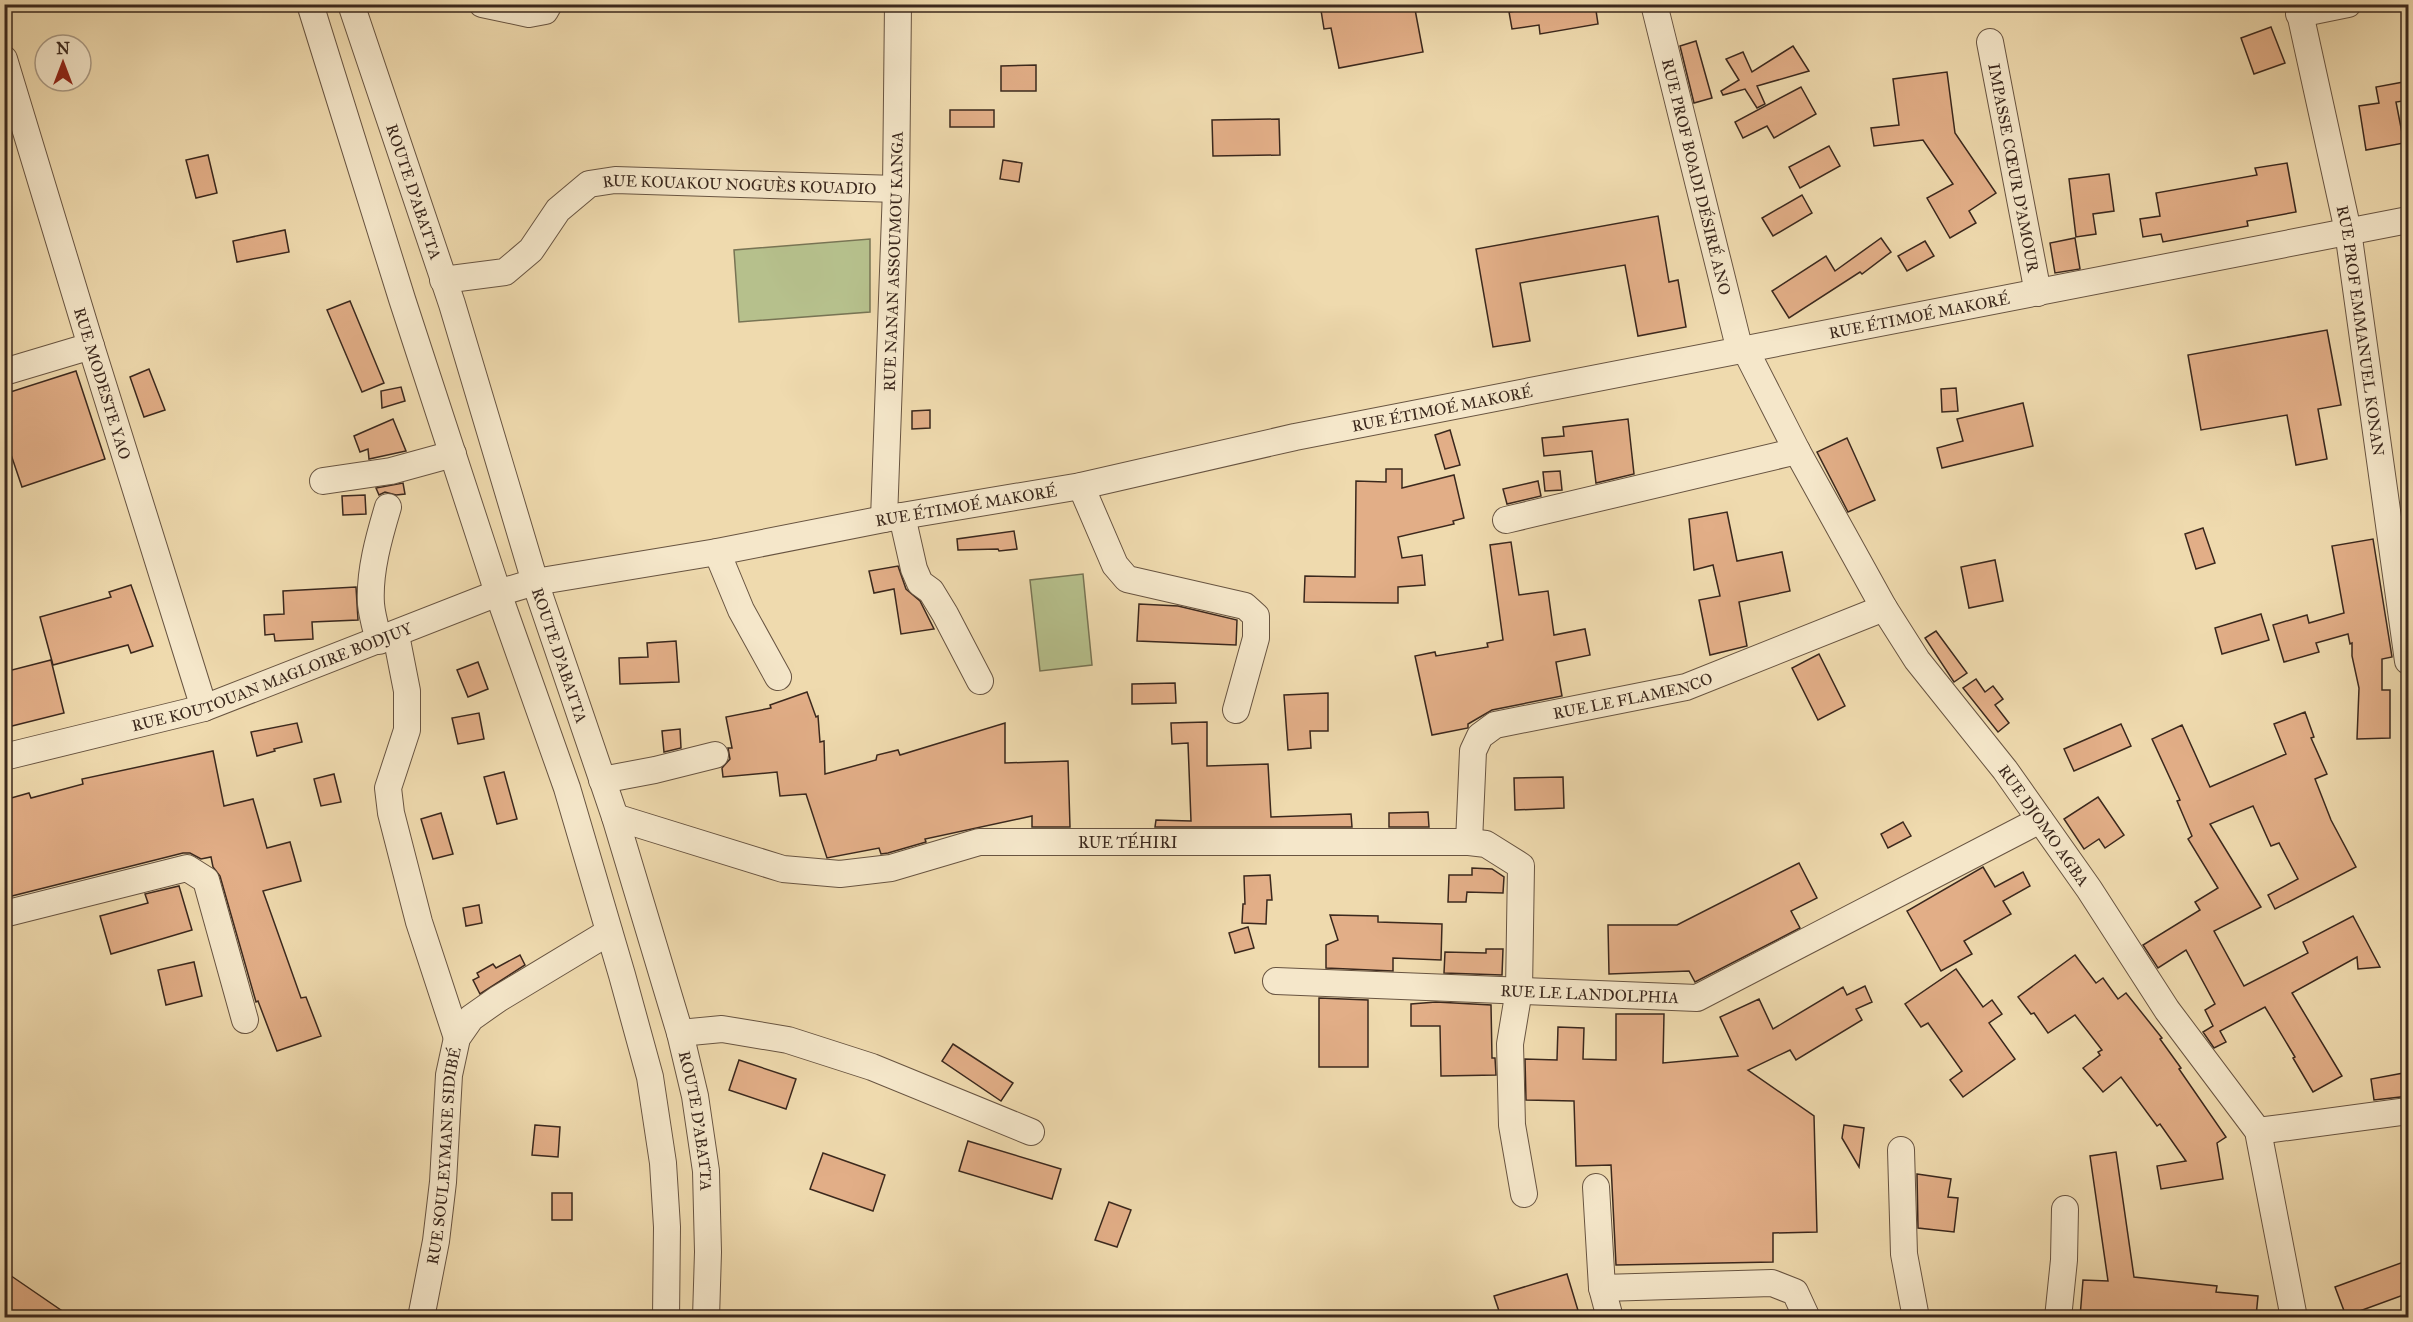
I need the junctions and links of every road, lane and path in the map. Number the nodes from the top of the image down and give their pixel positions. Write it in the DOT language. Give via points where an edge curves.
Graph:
graph roads {
  1 [pos="310,4"];
  2 [pos="351,4"];
  3 [pos="482,4"];
  4 [pos="549,4"];
  5 [pos="898,4"];
  6 [pos="1654,4"];
  7 [pos="2348,4"];
  8 [pos="2299,9"];
  9 [pos="1990,42"];
  10 [pos="4,59"];
  11 [pos="896,189"];
  12 [pos="2409,220"];
  13 [pos="2348,231"];
  14 [pos="443,280"];
  15 [pos="2038,293"];
  16 [pos="91,346"];
  17 [pos="1742,350"];
  18 [pos="4,372"];
  19 [pos="1797,451"];
  20 [pos="453,454"];
  21 [pos="323,481"];
  22 [pos="1081,486"];
  23 [pos="388,507"];
  24 [pos="893,518"];
  25 [pos="1506,520"];
  26 [pos="717,552"];
  27 [pos="535,582"];
  28 [pos="498,593"];
  29 [pos="1884,608"];
  30 [pos="2405,614"];
  31 [pos="387,638"];
  32 [pos="2409,661"];
  33 [pos="778,677"];
  34 [pos="980,681"];
  35 [pos="204,708"];
  36 [pos="1236,710"];
  37 [pos="715,755"];
  38 [pos="4,757"];
  39 [pos="602,780"];
  40 [pos="615,817"];
  41 [pos="2040,820"];
  42 [pos="1469,842"];
  43 [pos="4,914"];
  44 [pos="609,932"];
  45 [pos="1276,981"];
  46 [pos="1519,990"];
  47 [pos="245,1020"];
  48 [pos="680,1033"];
  49 [pos="457,1038"];
  50 [pos="2409,1111"];
  51 [pos="2258,1131"];
  52 [pos="1031,1132"];
  53 [pos="1901,1150"];
  54 [pos="1596,1187"];
  55 [pos="1524,1194"];
  56 [pos="2065,1209"];
  57 [pos="1602,1288"];
  58 [pos="421,1317"];
  59 [pos="666,1317"];
  60 [pos="706,1317"];
  61 [pos="1610,1317"];
  62 [pos="1807,1317"];
  63 [pos="1916,1317"];
  64 [pos="2058,1317"];
  65 [pos="2294,1317"];
  1 -- 20 [label="street"];
  2 -- 14 [label="street, ROUTE D'ABATTA"];
  3 -- 4 [label="street" via="530,14 545,11"];
  5 -- 11 [label="street, RUE NANAN ASSOUMOU KANGA"];
  6 -- 17 [label="street, RUE PROF BOADI DÉSIRÉ ANO"];
  7 -- 8 [label="street"];
  8 -- 13 [label="street, RUE PROF EMMANUEL KONAN"];
  9 -- 15 [label="street, IMPASSE CŒUR D'AMOUR"];
  10 -- 16 [label="street, RUE MODESTE YAO"];
  11 -- 14 [label="street, RUE KOUAKOU NOGUÈS KOUADIO" via="615,180 589,184 558,210 531,250 504,272"];
  11 -- 24 [label="street, RUE NANAN ASSOUMOU KANGA"];
  12 -- 13 [label="street, RUE ÉTIMOÉ MAKORÉ"];
  13 -- 15 [label="street, RUE ÉTIMOÉ MAKORÉ"];
  13 -- 30 [label="street, RUE PROF EMMANUEL KONAN"];
  14 -- 27 [label="street, ROUTE D'ABATTA"];
  15 -- 17 [label="street, RUE ÉTIMOÉ MAKORÉ"];
  16 -- 18 [label="street"];
  16 -- 35 [label="street, RUE MODESTE YAO"];
  17 -- 19 [label="street, RUE DJOMO AGBA"];
  17 -- 22 [label="street, RUE ÉTIMOÉ MAKORÉ" via="1295,437"];
  19 -- 25 [label="street"];
  19 -- 29 [label="street, RUE DJOMO AGBA"];
  20 -- 21 [label="street" via="391,471"];
  20 -- 28 [label="street"];
  22 -- 24 [label="street, RUE ÉTIMOÉ MAKORÉ"];
  22 -- 36 [label="street" via="1115,565 1127,579 1245,606 1256,616 1256,638"];
  23 -- 31 [label="street" via="376,555 371,604"];
  24 -- 26 [label="street, RUE ÉTIMOÉ MAKORÉ"];
  24 -- 34 [label="street, RUE NANAN ASSOUMOU KANGA" via="920,583 931,591"];
  26 -- 27 [label="street, RUE ÉTIMOÉ MAKORÉ"];
  26 -- 33 [label="street" via="741,610"];
  27 -- 28 [label="street, RUE KOUTOUAN MAGLOIRE BODJUY"];
  27 -- 39 [label="street, ROUTE D'ABATTA"];
  28 -- 31 [label="street, RUE KOUTOUAN MAGLOIRE BODJUY"];
  28 -- 44 [label="street" via="567,788"];
  29 -- 41 [label="street, RUE DJOMO AGBA" via="1917,660"];
  29 -- 42 [label="street, RUE LE FLAMENCO" via="1686,687 1496,725 1480,736 1473,751"];
  30 -- 32 [label="street, RUE PROF EMMANUEL KONAN"];
  31 -- 35 [label="street, RUE KOUTOUAN MAGLOIRE BODJUY"];
  31 -- 49 [label="street" via="407,691 407,730 388,788 392,813 419,922"];
  35 -- 38 [label="street, RUE KOUTOUAN MAGLOIRE BODJUY"];
  37 -- 39 [label="street"];
  39 -- 40 [label="street, ROUTE D'ABATTA"];
  40 -- 42 [label="street, RUE TÉHIRI" via="783,869 840,874 891,868 979,842"];
  40 -- 48 [label="street, ROUTE D'ABATTA"];
  41 -- 46 [label="street, RUE LE LANDOLPHIA" via="1697,998"];
  41 -- 51 [label="street, RUE DJOMO AGBA" via="2090,889 2167,1010"];
  42 -- 46 [label="street, RUE TÉHIRI" via="1486,844 1521,866"];
  43 -- 47 [label="street" via="187,868 207,880"];
  44 -- 49 [label="street, RUE SOULEYMANE SIDIBÉ" via="498,999 471,1018"];
  44 -- 59 [label="street" via="650,1077 663,1163"];
  45 -- 46 [label="street, RUE LE LANDOLPHIA"];
  46 -- 55 [label="street" via="1510,1044 1512,1125"];
  48 -- 52 [label="street" via="722,1029 788,1040 872,1066"];
  48 -- 60 [label="street, ROUTE D'ABATTA" via="695,1096 706,1171"];
  49 -- 58 [label="street, RUE SOULEYMANE SIDIBÉ" via="449,1075 436,1241"];
  50 -- 51 [label="street"];
  51 -- 65 [label="street, RUE DJOMO AGBA"];
  53 -- 63 [label="street" via="1904,1254"];
  54 -- 57 [label="street"];
  56 -- 64 [label="street"];
  57 -- 61 [label="street"];
  57 -- 62 [label="street" via="1772,1283 1795,1292"];
}
